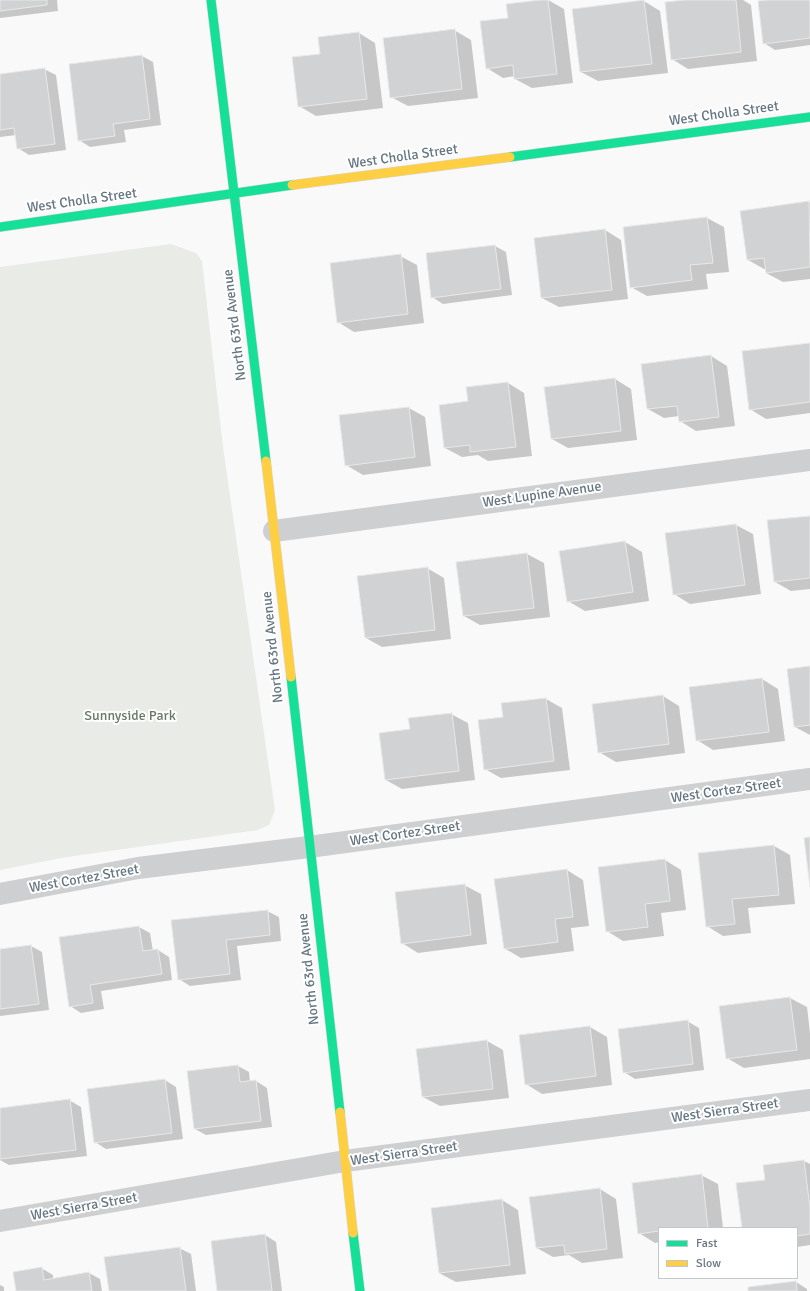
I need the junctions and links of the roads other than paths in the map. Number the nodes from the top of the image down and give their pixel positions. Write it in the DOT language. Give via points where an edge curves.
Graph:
graph roads {
  1 [pos="211,0"];
  2 [pos="810,117"];
  3 [pos="234,193"];
  4 [pos="0,227"];
  5 [pos="810,460"];
  6 [pos="274,531"];
  7 [pos="810,779"];
  8 [pos="309,847"];
  9 [pos="0,894"];
  10 [pos="810,1100"];
  11 [pos="345,1161"];
  12 [pos="0,1222"];
  13 [pos="360,1291"];
  1 -- 3 [label="street, North 63rd Avenue"];
  2 -- 3 [label="street, West Cholla Street"];
  3 -- 4 [label="street, West Cholla Street"];
  3 -- 6 [label="street, North 63rd Avenue"];
  5 -- 6 [label="street, West Lupine Avenue"];
  6 -- 8 [label="street, North 63rd Avenue"];
  7 -- 8 [label="street, West Cortez Street"];
  8 -- 9 [label="street, West Cortez Street" via="138,868"];
  8 -- 11 [label="street, North 63rd Avenue"];
  10 -- 11 [label="street, West Sierra Street"];
  11 -- 12 [label="street, West Sierra Street"];
  11 -- 13 [label="street, North 63rd Avenue"];
}
